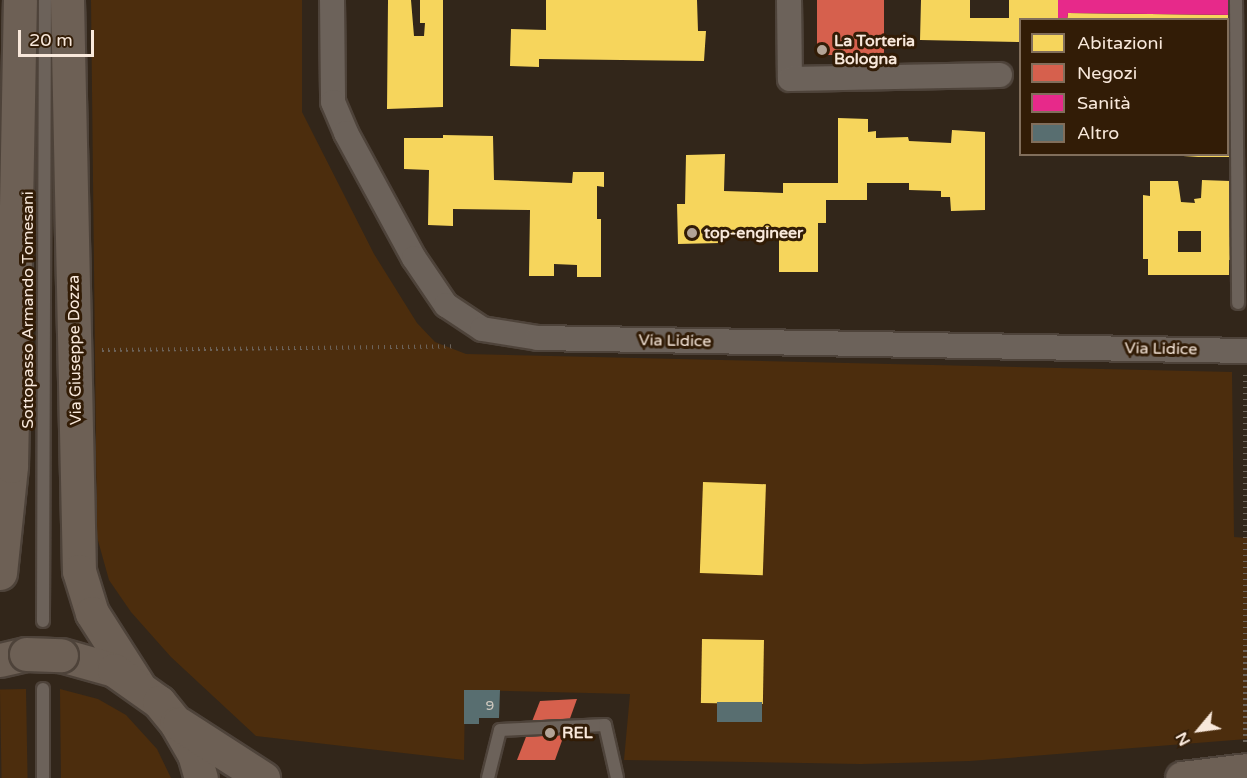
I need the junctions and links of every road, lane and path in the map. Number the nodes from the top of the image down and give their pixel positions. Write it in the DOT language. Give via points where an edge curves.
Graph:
graph roads {
  1 [pos="20,0"];
  2 [pos="45,0"];
  3 [pos="67,0"];
  4 [pos="332,0"];
  5 [pos="789,0"];
  6 [pos="1236,0"];
  7 [pos="1000,75"];
  8 [pos="1238,303"];
  9 [pos="455,346"];
  10 [pos="100,350"];
  11 [pos="1244,351"];
  12 [pos="1243,539"];
  13 [pos="1247,548"];
  14 [pos="0,573"];
  15 [pos="43,621"];
  16 [pos="13,657"];
  17 [pos="138,684"];
  18 [pos="43,689"];
  19 [pos="177,723"];
  20 [pos="1246,759"];
  21 [pos="44,778"];
  22 [pos="201,778"];
  23 [pos="263,778"];
  24 [pos="488,778"];
  25 [pos="617,778"];
  26 [pos="1182,778"];
  1 -- 14 [label="main road" via="11,466"];
  2 -- 15 [label="lane, Sottopasso Armando Tomesani"];
  3 -- 17 [label="main road, Via Giuseppe Dozza" via="79,572 92,613"];
  4 -- 11 [label="street, Via Lidice" via="333,102 346,134 414,258 446,306 482,329 538,338"];
  5 -- 7 [label="street" via="790,79"];
  6 -- 8 [label="lane"];
  9 -- 10 [label="path"];
  11 -- 12 [label="path"];
  12 -- 13 [label="path"];
  12 -- 20 [label="path"];
  16 -- 17 [label="main road, bridge" via="61,655 88,660"];
  17 -- 19 [label="main road"];
  18 -- 21 [label="lane"];
  19 -- 22 [label="main road" via="194,754"];
  19 -- 23 [label="main road"];
  20 -- 26 [label="main road"];
  24 -- 25 [label="lane" via="501,730 605,726"];
}
